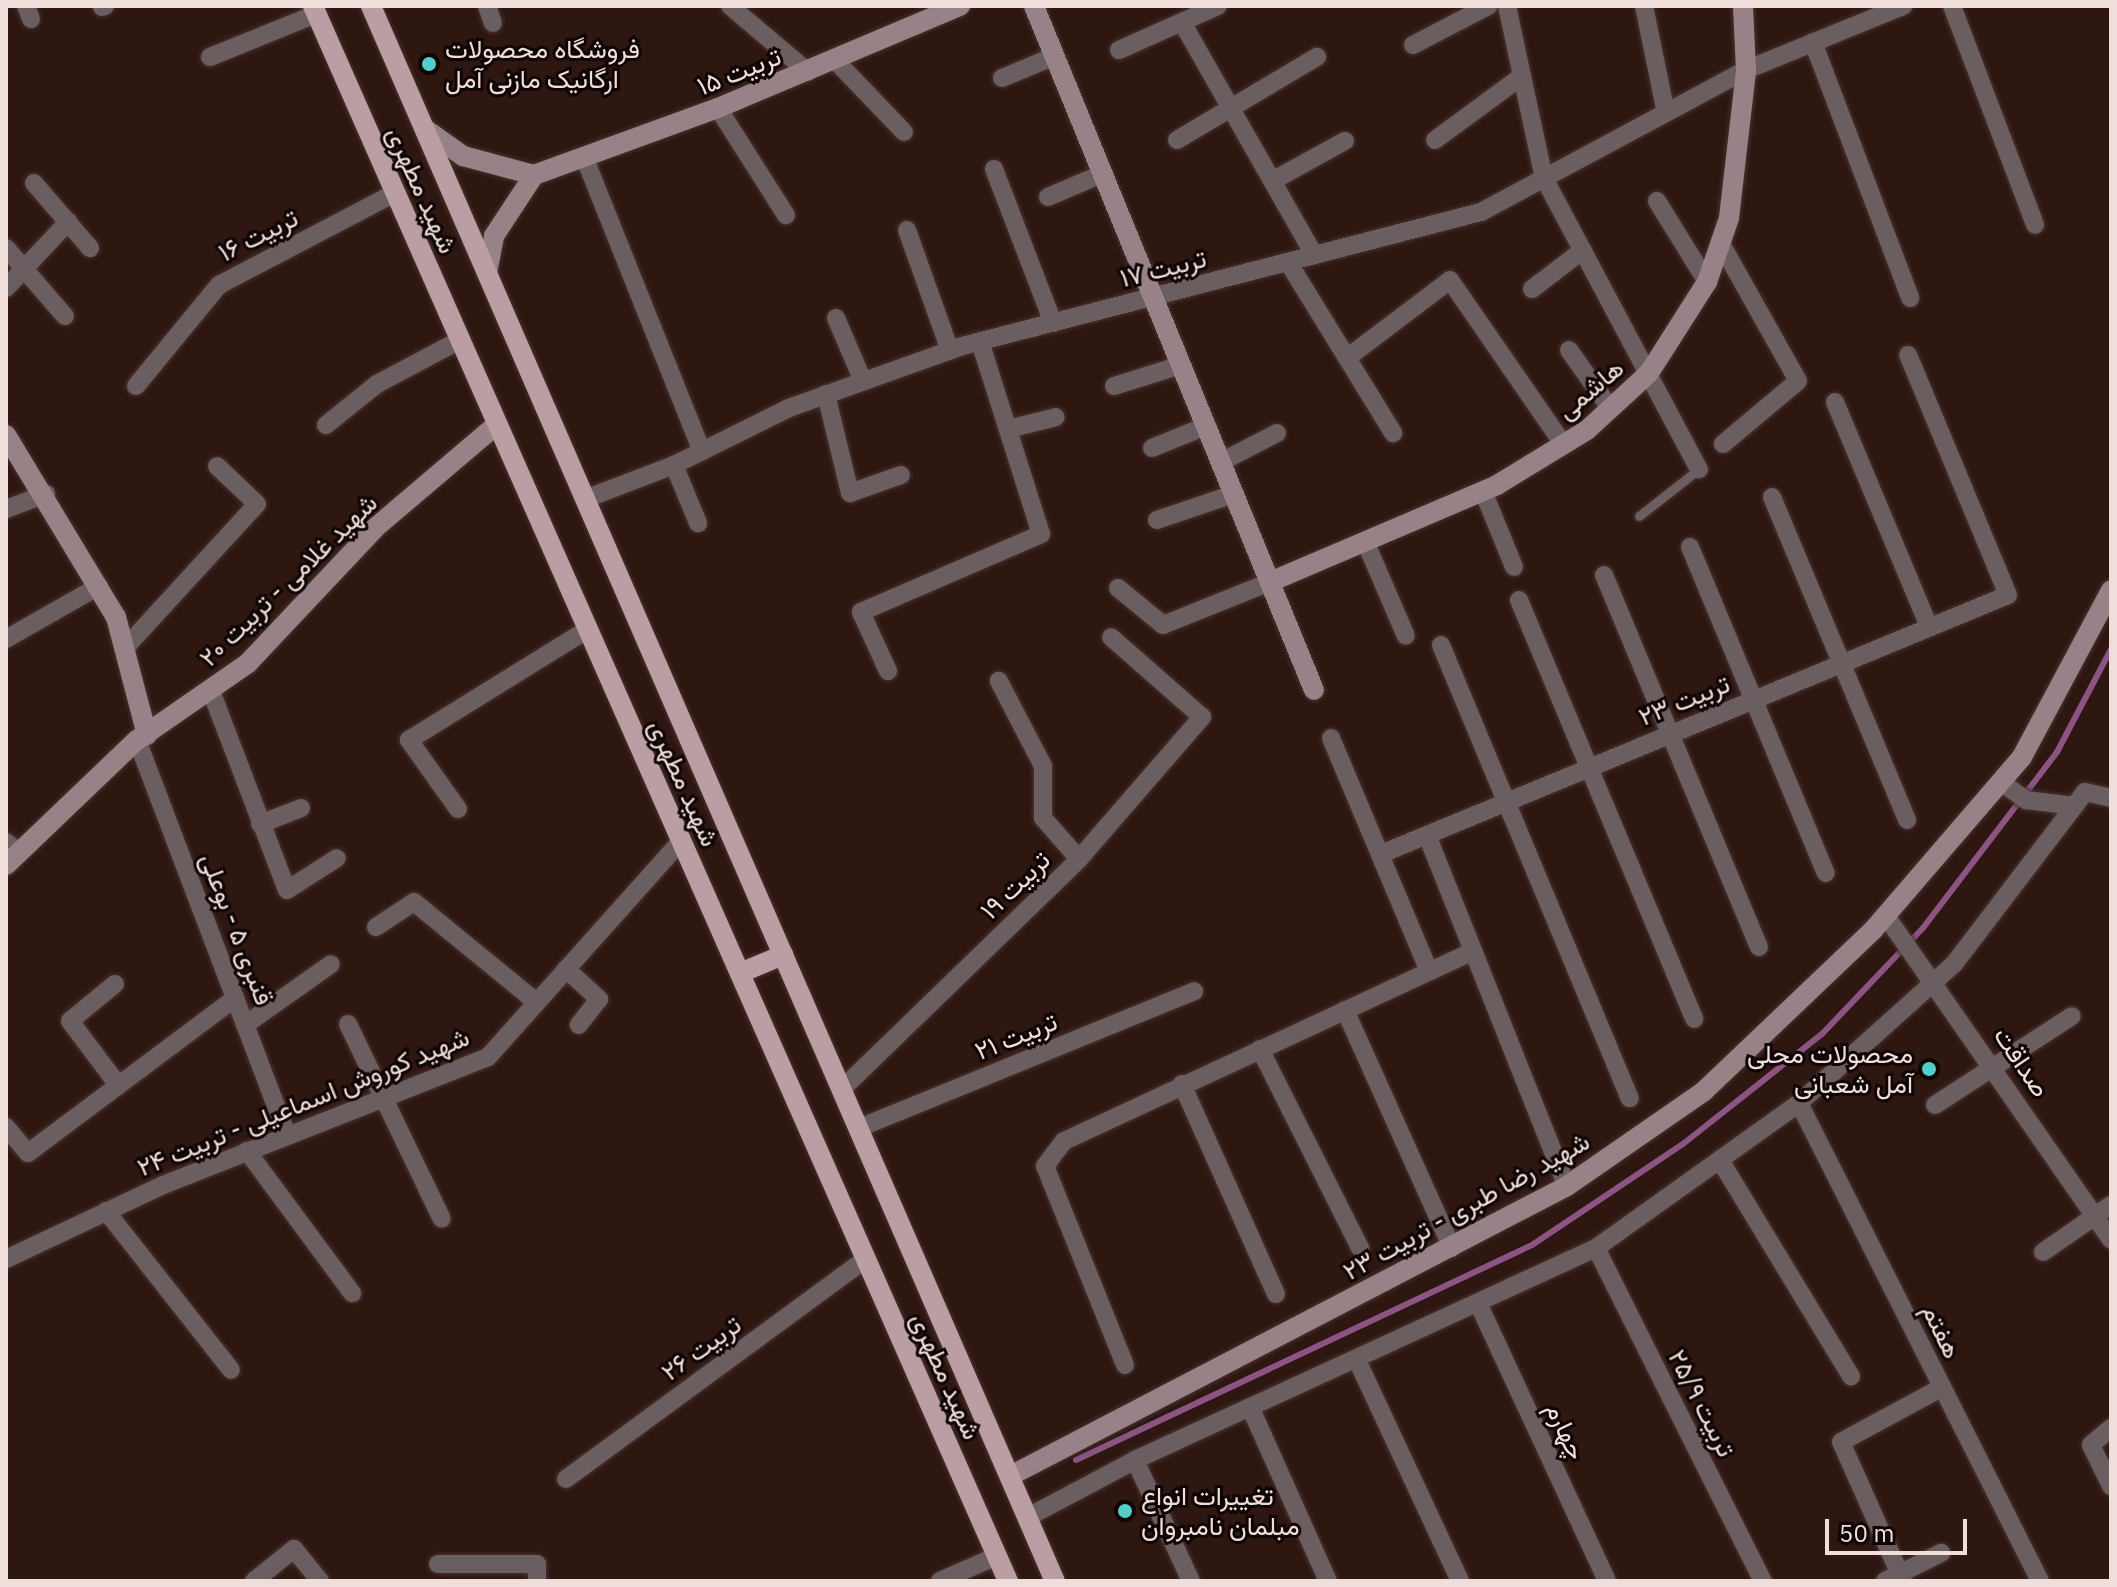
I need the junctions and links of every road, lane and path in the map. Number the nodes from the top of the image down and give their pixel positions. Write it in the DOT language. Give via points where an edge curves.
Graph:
graph roads {
  1 [pos="371,6"];
  2 [pos="730,6"];
  3 [pos="960,6"];
  4 [pos="1034,6"];
  5 [pos="1218,6"];
  6 [pos="1488,6"];
  7 [pos="1507,6"];
  8 [pos="1644,6"];
  9 [pos="1743,6"];
  10 [pos="1903,6"];
  11 [pos="1952,6"];
  12 [pos="314,10"];
  13 [pos="1183,24"];
  14 [pos="1813,42"];
  15 [pos="1413,45"];
  16 [pos="1119,50"];
  17 [pos="1055,56"];
  18 [pos="210,57"];
  19 [pos="1317,57"];
  20 [pos="834,59"];
  21 [pos="1746,70"];
  22 [pos="808,72"];
  23 [pos="1522,76"];
  24 [pos="1002,78"];
  25 [pos="1233,107"];
  26 [pos="718,108"];
  27 [pos="1666,113"];
  28 [pos="425,129"];
  29 [pos="904,132"];
  30 [pos="1177,140"];
  31 [pos="1435,140"];
  32 [pos="1345,141"];
  33 [pos="585,159"];
  34 [pos="994,169"];
  35 [pos="1102,174"];
  36 [pos="534,175"];
  37 [pos="1544,178"];
  38 [pos="1274,180"];
  39 [pos="34,183"];
  40 [pos="395,193"];
  41 [pos="1048,197"];
  42 [pos="1657,201"];
  43 [pos="786,215"];
  44 [pos="68,222"];
  45 [pos="2035,225"];
  46 [pos="907,230"];
  47 [pos="1720,242"];
  48 [pos="6,248"];
  49 [pos="90,248"];
  50 [pos="1583,250"];
  51 [pos="1314,255"];
  52 [pos="1288,262"];
  53 [pos="25,268"];
  54 [pos="487,273"];
  55 [pos="1707,282"];
  56 [pos="6,288"];
  57 [pos="1532,289"];
  58 [pos="1153,297"];
  59 [pos="1910,298"];
  60 [pos="65,316"];
  61 [pos="836,318"];
  62 [pos="1053,323"];
  63 [pos="460,340"];
  64 [pos="980,342"];
  65 [pos="1569,350"];
  66 [pos="950,351"];
  67 [pos="1908,355"];
  68 [pos="1347,358"];
  69 [pos="1181,365"];
  70 [pos="1649,373"];
  71 [pos="863,381"];
  72 [pos="136,386"];
  73 [pos="1114,386"];
  74 [pos="826,394"];
  75 [pos="1835,402"];
  76 [pos="1610,408"];
  77 [pos="1056,417"];
  78 [pos="497,424"];
  79 [pos="326,425"];
  80 [pos="1206,426"];
  81 [pos="1008,429"];
  82 [pos="1277,433"];
  83 [pos="1393,433"];
  84 [pos="6,435"];
  85 [pos="1563,444"];
  86 [pos="1723,444"];
  87 [pos="1152,448"];
  88 [pos="702,451"];
  89 [pos="1221,462"];
  90 [pos="674,465"];
  91 [pos="217,466"];
  92 [pos="1699,469"];
  93 [pos="901,475"];
  94 [pos="1483,491"];
  95 [pos="46,494"];
  96 [pos="1234,494"];
  97 [pos="1772,497"];
  98 [pos="585,499"];
  99 [pos="6,509"];
  100 [pos="1639,516"];
  101 [pos="1157,520"];
  102 [pos="698,523"];
  103 [pos="1365,541"];
  104 [pos="1690,547"];
  105 [pos="1514,567"];
  106 [pos="1604,575"];
  107 [pos="1270,582"];
  108 [pos="99,586"];
  109 [pos="1118,588"];
  110 [pos="2111,590"];
  111 [pos="1519,600"];
  112 [pos="1929,627"];
  113 [pos="588,629"];
  114 [pos="1406,636"];
  115 [pos="1111,637"];
  116 [pos="6,639"];
  117 [pos="1441,645"];
  118 [pos="125,648"];
  119 [pos="1842,664"];
  120 [pos="888,671"];
  121 [pos="999,681"];
  122 [pos="1314,690"];
  123 [pos="211,691"];
  124 [pos="1753,700"];
  125 [pos="1670,734"];
  126 [pos="142,738"];
  127 [pos="1331,738"];
  128 [pos="1589,768"];
  129 [pos="2001,782"];
  130 [pos="2111,798"];
  131 [pos="1506,802"];
  132 [pos="2075,806"];
  133 [pos="301,808"];
  134 [pos="458,809"];
  135 [pos="1907,820"];
  136 [pos="260,824"];
  137 [pos="1427,835"];
  138 [pos="681,841"];
  139 [pos="10,853"];
  140 [pos="1381,854"];
  141 [pos="337,858"];
  142 [pos="1079,859"];
  143 [pos="1826,873"];
  144 [pos="1886,916"];
  145 [pos="376,927"];
  146 [pos="1759,947"];
  147 [pos="1473,951"];
  148 [pos="783,955"];
  149 [pos="331,964"];
  150 [pos="566,969"];
  151 [pos="1429,971"];
  152 [pos="740,973"];
  153 [pos="1935,981"];
  154 [pos="115,984"];
  155 [pos="1194,991"];
  156 [pos="235,998"];
  157 [pos="536,1002"];
  158 [pos="1345,1010"];
  159 [pos="2072,1016"];
  160 [pos="1694,1019"];
  161 [pos="348,1024"];
  162 [pos="245,1025"];
  163 [pos="579,1025"];
  164 [pos="1260,1049"];
  165 [pos="1994,1068"];
  166 [pos="1182,1084"];
  167 [pos="118,1085"];
  168 [pos="842,1089"];
  169 [pos="384,1097"];
  170 [pos="1630,1098"];
  171 [pos="1799,1103"];
  172 [pos="1935,1105"];
  173 [pos="6,1127"];
  174 [pos="859,1128"];
  175 [pos="287,1135"];
  176 [pos="12,1147"];
  177 [pos="247,1151"];
  178 [pos="1720,1160"];
  179 [pos="1567,1186"];
  180 [pos="2111,1205"];
  181 [pos="106,1211"];
  182 [pos="2095,1215"];
  183 [pos="442,1219"];
  184 [pos="2111,1240"];
  185 [pos="1360,1248"];
  186 [pos="1452,1248"];
  187 [pos="1596,1248"];
  188 [pos="2043,1252"];
  189 [pos="6,1259"];
  190 [pos="866,1259"];
  191 [pos="352,1293"];
  192 [pos="1276,1294"];
  193 [pos="1478,1303"];
  194 [pos="1357,1360"];
  195 [pos="1125,1365"];
  196 [pos="231,1370"];
  197 [pos="1851,1376"];
  198 [pos="1941,1388"];
  199 [pos="1251,1409"];
  200 [pos="2111,1428"];
  201 [pos="1135,1460"];
  202 [pos="1010,1476"];
  203 [pos="566,1479"];
  204 [pos="2111,1486"];
  205 [pos="1028,1517"];
  206 [pos="1941,1553"];
  207 [pos="997,1556"];
  208 [pos="438,1564"];
  209 [pos="1896,1579"];
  210 [pos="254,1581"];
  211 [pos="320,1581"];
  212 [pos="537,1581"];
  213 [pos="940,1581"];
  214 [pos="1008,1581"];
  215 [pos="1055,1581"];
  216 [pos="1191,1581"];
  217 [pos="1328,1581"];
  218 [pos="1460,1581"];
  219 [pos="1607,1581"];
  220 [pos="1763,1581"];
  221 [pos="2040,1581"];
  1 -- 28 [label="main road, شهید مطهری"];
  2 -- 22 [label="street"];
  3 -- 20 [label="street, تربیت ۱۵"];
  4 -- 17 [label="street"];
  5 -- 13 [label="street"];
  6 -- 15 [label="street"];
  7 -- 23 [label="street"];
  8 -- 27 [label="street"];
  9 -- 21 [label="street, هاشمی"];
  10 -- 14 [label="street, تربیت ۱۷"];
  11 -- 45 [label="street"];
  12 -- 18 [label="street"];
  12 -- 40 [label="main road, شهید مطهری"];
  13 -- 16 [label="street"];
  13 -- 25 [label="street"];
  14 -- 21 [label="street, تربیت ۱۷"];
  14 -- 59 [label="street"];
  17 -- 24 [label="street"];
  17 -- 35 [label="street"];
  19 -- 25 [label="street"];
  20 -- 22 [label="street, تربیت ۱۵"];
  20 -- 29 [label="street"];
  21 -- 27 [label="street, تربیت ۱۷"];
  21 -- 47 [label="street, هاشمی" via="1729,218"];
  22 -- 26 [label="street, تربیت ۱۵"];
  23 -- 31 [label="street"];
  23 -- 37 [label="street"];
  25 -- 30 [label="street"];
  25 -- 38 [label="street"];
  26 -- 33 [label="street, تربیت ۱۵"];
  26 -- 43 [label="street"];
  27 -- 37 [label="street, تربیت ۱۷"];
  28 -- 36 [label="street" via="463,156"];
  28 -- 54 [label="main road, شهید مطهری"];
  32 -- 38 [label="street"];
  33 -- 36 [label="street, تربیت ۱۵"];
  33 -- 88 [label="street"];
  34 -- 62 [label="street"];
  35 -- 41 [label="street"];
  35 -- 58 [label="street"];
  36 -- 54 [label="street" via="494,236"];
  37 -- 50 [label="street"];
  37 -- 51 [label="street, تربیت ۱۷" via="1481,212"];
  38 -- 51 [label="street"];
  39 -- 44 [label="street"];
  40 -- 63 [label="main road, شهید مطهری"];
  40 -- 72 [label="street, تربیت ۱۶" via="219,285"];
  42 -- 55 [label="street"];
  44 -- 49 [label="street"];
  44 -- 53 [label="street"];
  46 -- 66 [label="street"];
  47 -- 55 [label="street, هاشمی"];
  47 -- 86 [label="street" via="1798,381"];
  48 -- 53 [label="street"];
  50 -- 57 [label="street"];
  50 -- 70 [label="street"];
  51 -- 52 [label="street, تربیت ۱۷"];
  52 -- 58 [label="street, تربیت ۱۷"];
  52 -- 68 [label="street"];
  53 -- 56 [label="street"];
  53 -- 60 [label="street"];
  54 -- 98 [label="main road, شهید مطهری"];
  55 -- 70 [label="street, هاشمی"];
  58 -- 62 [label="street, تربیت ۱۷"];
  58 -- 69 [label="street"];
  61 -- 71 [label="street"];
  62 -- 64 [label="street, تربیت ۱۷"];
  63 -- 78 [label="main road, شهید مطهری"];
  63 -- 79 [label="street" via="377,384"];
  64 -- 66 [label="street, تربیت ۱۷"];
  64 -- 81 [label="street"];
  65 -- 76 [label="street"];
  66 -- 71 [label="street, تربیت ۱۷"];
  67 -- 112 [label="street, تربیت ۲۳" via="2008,595"];
  68 -- 83 [label="street"];
  68 -- 85 [label="street" via="1450,280"];
  69 -- 73 [label="street"];
  69 -- 80 [label="street"];
  70 -- 76 [label="street, هاشمی"];
  70 -- 92 [label="street"];
  71 -- 74 [label="street, تربیت ۱۷"];
  74 -- 88 [label="street, تربیت ۱۷"];
  74 -- 93 [label="street" via="850,493"];
  75 -- 112 [label="street"];
  76 -- 85 [label="street, هاشمی"];
  77 -- 81 [label="street"];
  78 -- 113 [label="main road, شهید مطهری"];
  78 -- 123 [label="street, شهید غلامی - تربیت ۲۰" via="375,528 248,663"];
  80 -- 87 [label="street"];
  80 -- 89 [label="street"];
  81 -- 120 [label="street" via="1041,534 861,612"];
  82 -- 89 [label="street"];
  84 -- 95 [label="street"];
  85 -- 94 [label="street, هاشمی"];
  88 -- 90 [label="street, تربیت ۱۷"];
  89 -- 96 [label="street"];
  90 -- 98 [label="street, تربیت ۱۷"];
  90 -- 102 [label="street"];
  91 -- 118 [label="street" via="257,504"];
  92 -- 100 [label="lane"];
  94 -- 103 [label="street, هاشمی"];
  94 -- 105 [label="street"];
  95 -- 99 [label="street"];
  95 -- 108 [label="street"];
  96 -- 101 [label="street"];
  96 -- 107 [label="street"];
  97 -- 119 [label="street"];
  98 -- 148 [label="main road, شهید مطهری"];
  103 -- 107 [label="street, هاشمی"];
  103 -- 114 [label="street"];
  104 -- 124 [label="street"];
  106 -- 125 [label="street"];
  107 -- 109 [label="street" via="1163,625"];
  107 -- 122 [label="street"];
  108 -- 116 [label="street"];
  108 -- 118 [label="street"];
  110 -- 129 [label="street, شهید رضا طبری - تربیت ۲۳" via="2022,757"];
  111 -- 128 [label="street"];
  112 -- 119 [label="street, تربیت ۲۳"];
  113 -- 134 [label="street" via="409,740"];
  113 -- 138 [label="main road, شهید مطهری"];
  115 -- 142 [label="street" via="1202,717"];
  117 -- 131 [label="street"];
  118 -- 126 [label="street"];
  119 -- 124 [label="street, تربیت ۲۳"];
  119 -- 135 [label="street"];
  121 -- 142 [label="street, تربیت ۱۹" via="1043,766 1043,818"];
  123 -- 126 [label="street, شهید غلامی - تربیت ۲۰"];
  123 -- 136 [label="street"];
  124 -- 125 [label="street, تربیت ۲۳"];
  124 -- 143 [label="street"];
  125 -- 128 [label="street, تربیت ۲۳"];
  125 -- 146 [label="street"];
  126 -- 139 [label="street, شهید غلامی - تربیت ۲۰"];
  126 -- 156 [label="street, قنبری ۵ - بوعلی"];
  127 -- 140 [label="street"];
  128 -- 131 [label="street, تربیت ۲۳"];
  128 -- 160 [label="street"];
  129 -- 132 [label="street" via="2026,800"];
  129 -- 144 [label="street, شهید رضا طبری - تربیت ۲۳"];
  130 -- 132 [label="street" via="2085,792"];
  131 -- 137 [label="street, تربیت ۲۳"];
  131 -- 170 [label="street"];
  132 -- 153 [label="street" via="1954,964"];
  133 -- 136 [label="street"];
  136 -- 141 [label="street" via="287,890"];
  137 -- 140 [label="street, تربیت ۲۳"];
  137 -- 147 [label="street"];
  138 -- 150 [label="street, شهید کوروش اسماعیلی - تربیت ۲۴"];
  138 -- 152 [label="main road, شهید مطهری"];
  140 -- 151 [label="street"];
  142 -- 168 [label="street, تربیت ۱۹"];
  144 -- 153 [label="street, صداقت"];
  144 -- 179 [label="street, شهید رضا طبری - تربیت ۲۳" via="1704,1091"];
  145 -- 157 [label="street" via="414,902"];
  147 -- 151 [label="street"];
  147 -- 179 [label="street"];
  148 -- 152 [label="main road"];
  148 -- 168 [label="main road, شهید مطهری"];
  149 -- 162 [label="street"];
  150 -- 157 [label="street, شهید کوروش اسماعیلی - تربیت ۲۴"];
  150 -- 163 [label="street" via="599,999"];
  151 -- 158 [label="street"];
  152 -- 190 [label="main road, شهید مطهری"];
  153 -- 165 [label="street, صداقت"];
  153 -- 171 [label="street"];
  154 -- 167 [label="street" via="70,1021"];
  155 -- 174 [label="street, تربیت ۲۱"];
  156 -- 162 [label="street, قنبری ۵ - بوعلی"];
  156 -- 167 [label="street"];
  157 -- 169 [label="street, شهید کوروش اسماعیلی - تربیت ۲۴" via="488,1057"];
  158 -- 164 [label="street"];
  158 -- 186 [label="street"];
  159 -- 165 [label="street"];
  161 -- 169 [label="street"];
  162 -- 175 [label="street, قنبری ۵ - بوعلی"];
  164 -- 166 [label="street"];
  164 -- 185 [label="street"];
  165 -- 172 [label="street"];
  165 -- 182 [label="street, صداقت"];
  166 -- 192 [label="street"];
  166 -- 195 [label="street" via="1064,1141 1045,1166"];
  167 -- 176 [label="street" via="28,1153"];
  168 -- 174 [label="main road, شهید مطهری"];
  169 -- 175 [label="street, شهید کوروش اسماعیلی - تربیت ۲۴"];
  169 -- 183 [label="street"];
  171 -- 178 [label="street"];
  171 -- 198 [label="street, هفتم"];
  173 -- 176 [label="street"];
  174 -- 202 [label="main road, شهید مطهری"];
  175 -- 177 [label="street, شهید کوروش اسماعیلی - تربیت ۲۴"];
  177 -- 181 [label="street, شهید کوروش اسماعیلی - تربیت ۲۴"];
  177 -- 191 [label="street"];
  178 -- 187 [label="street"];
  178 -- 197 [label="street"];
  179 -- 186 [label="street, شهید رضا طبری - تربیت ۲۳"];
  180 -- 182 [label="street"];
  181 -- 189 [label="street, شهید کوروش اسماعیلی - تربیت ۲۴"];
  181 -- 196 [label="street"];
  182 -- 184 [label="street, صداقت"];
  182 -- 188 [label="street"];
  186 -- 202 [label="street, شهید رضا طبری - تربیت ۲۳"];
  187 -- 193 [label="street"];
  187 -- 220 [label="street, تربیت ۲۵/۹"];
  190 -- 203 [label="street, تربیت ۲۶"];
  190 -- 207 [label="main road, شهید مطهری"];
  193 -- 194 [label="street"];
  193 -- 219 [label="street, چهارم"];
  194 -- 199 [label="street"];
  194 -- 218 [label="street"];
  198 -- 209 [label="street" via="1841,1442"];
  198 -- 221 [label="street, هفتم"];
  199 -- 201 [label="street"];
  199 -- 217 [label="street"];
  200 -- 204 [label="street" via="2091,1445"];
  201 -- 205 [label="street"];
  201 -- 216 [label="street"];
  202 -- 205 [label="main road, شهید مطهری"];
  205 -- 215 [label="main road, شهید مطهری"];
  206 -- 209 [label="street"];
  207 -- 213 [label="street"];
  207 -- 214 [label="main road, شهید مطهری"];
  208 -- 212 [label="street" via="537,1564"];
  210 -- 211 [label="street" via="294,1549"];
}
